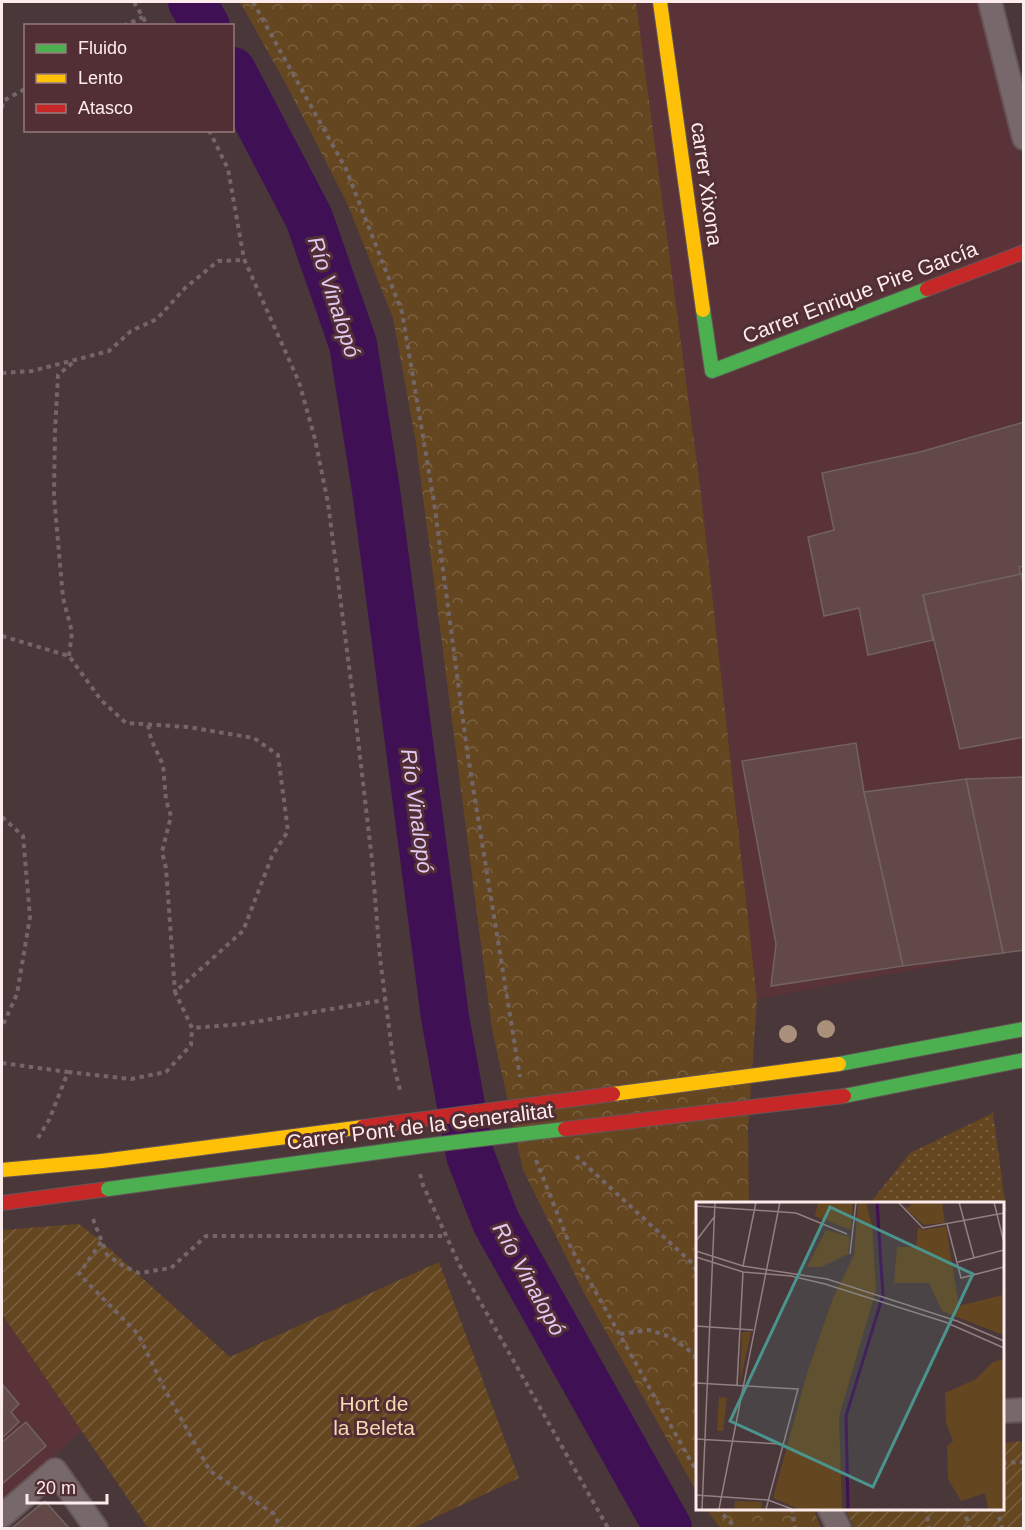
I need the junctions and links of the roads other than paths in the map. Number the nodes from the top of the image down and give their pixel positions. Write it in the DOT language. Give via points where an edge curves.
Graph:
graph roads {
  1 [pos="661,2"];
  2 [pos="990,2"];
  3 [pos="1023,138"];
  4 [pos="1023,252"];
  5 [pos="711,371"];
  6 [pos="1023,1029"];
  7 [pos="1023,1060"];
  8 [pos="2,1170"];
  9 [pos="2,1203"];
  10 [pos="1023,1410"];
  11 [pos="1004,1411"];
  12 [pos="829,1509"];
  13 [pos="2,1515"];
  14 [pos="96,1528"];
  15 [pos="838,1528"];
  1 -- 5 [label="main road, carrer Xixona"];
  2 -- 3 [label="street"];
  4 -- 5 [label="main road, Carrer Enrique Pire García"];
  6 -- 8 [label="main road, Carrer Pont de la Generalitat, bridge" via="839,1064 102,1161"];
  7 -- 9 [label="main road, Carrer Pont de la Generalitat, bridge" via="844,1096 423,1146"];
  10 -- 11 [label="street"];
  12 -- 15 [label="street"];
  13 -- 14 [label="street" via="55,1470"];
}
